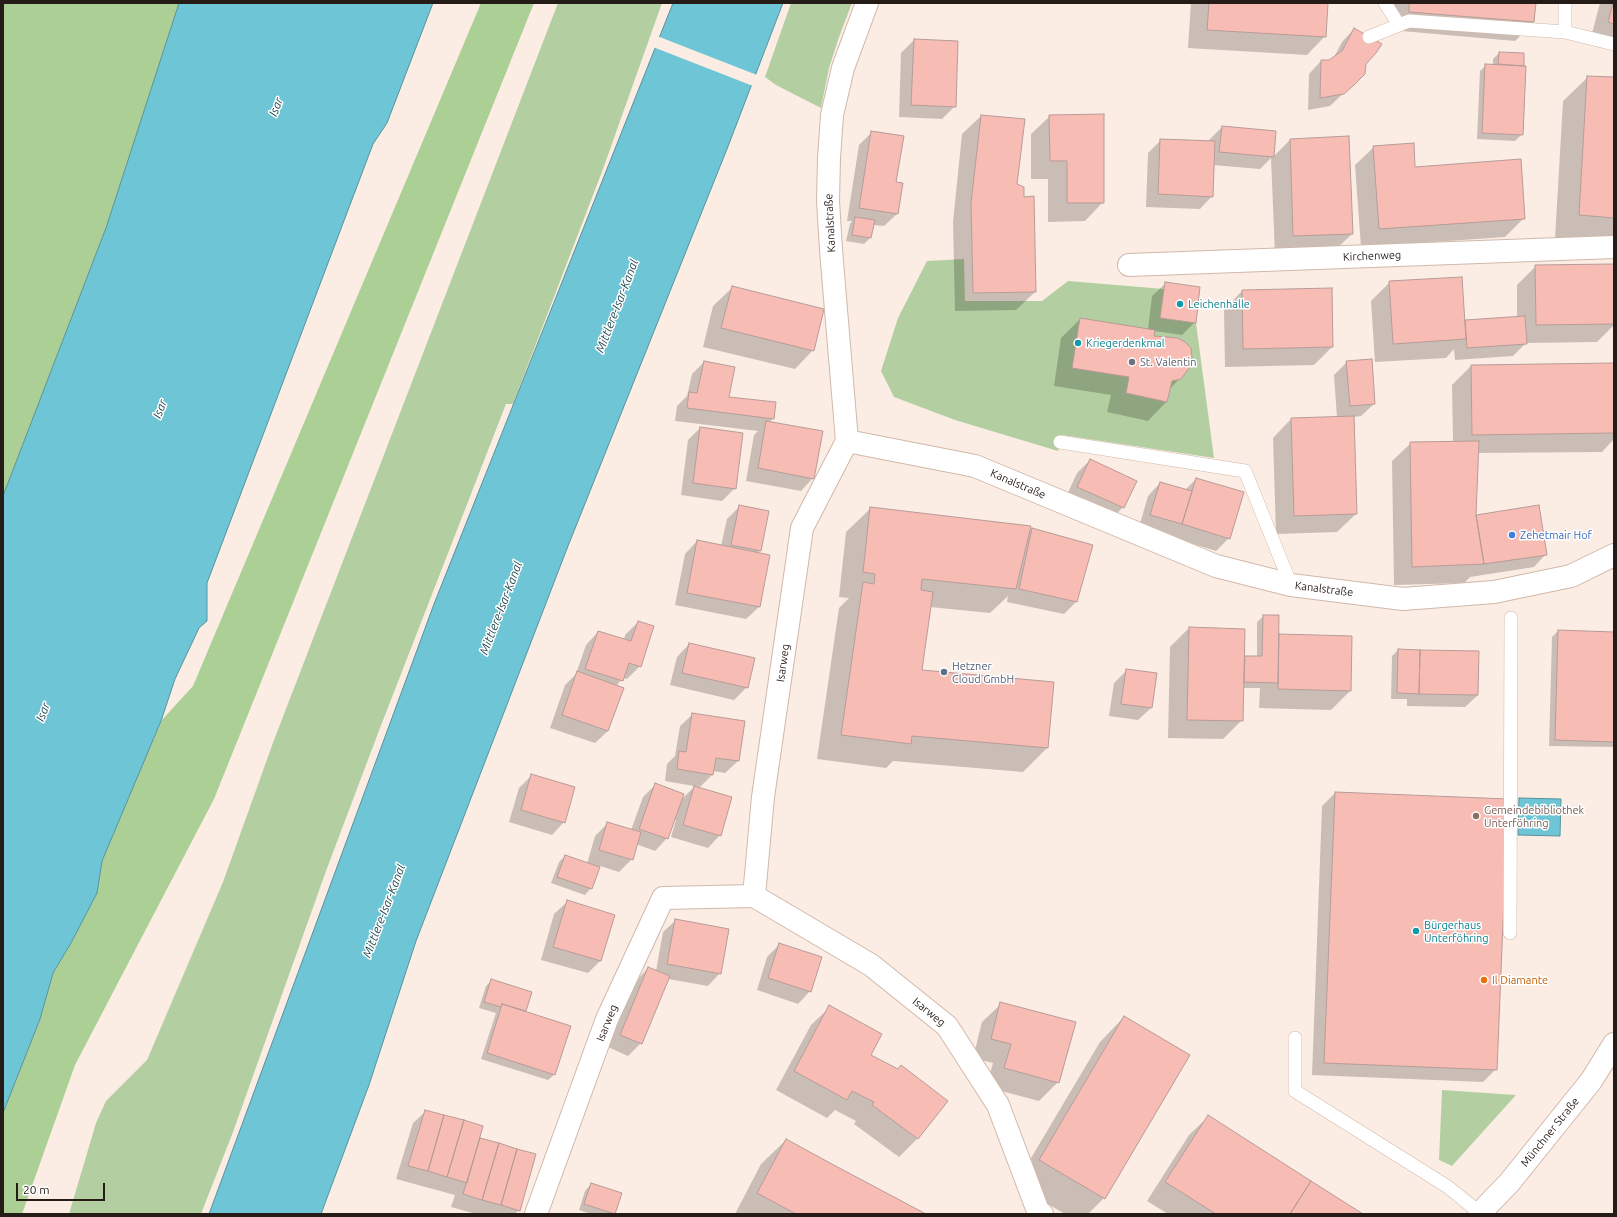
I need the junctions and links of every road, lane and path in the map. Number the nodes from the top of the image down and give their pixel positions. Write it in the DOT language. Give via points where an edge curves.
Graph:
graph roads {
  1 [pos="867,3"];
  2 [pos="1385,3"];
  3 [pos="1565,3"];
  4 [pos="1399,25"];
  5 [pos="1565,32"];
  6 [pos="1369,37"];
  7 [pos="1614,44"];
  8 [pos="1614,247"];
  9 [pos="1129,265"];
  10 [pos="847,441"];
  11 [pos="1060,442"];
  12 [pos="1614,555"];
  13 [pos="1291,585"];
  14 [pos="1511,618"];
  15 [pos="754,896"];
  16 [pos="1510,933"];
  17 [pos="1295,1038"];
  18 [pos="1614,1044"];
  19 [pos="536,1214"];
  20 [pos="1042,1214"];
  21 [pos="1479,1214"];
  1 -- 10 [label="street, Kanalstraße" via="843,68 832,115 829,158 831,250"];
  2 -- 4 [label="lane"];
  3 -- 5 [label="lane"];
  4 -- 5 [label="lane" via="1409,21"];
  4 -- 6 [label="lane"];
  5 -- 7 [label="lane"];
  8 -- 9 [label="street, Kirchenweg"];
  10 -- 13 [label="street, Kanalstraße" via="975,466 1216,566"];
  10 -- 15 [label="street, Isarweg" via="802,528 763,797"];
  11 -- 13 [label="lane" via="1245,471"];
  12 -- 13 [label="street, Kanalstraße" via="1571,576 1494,592 1403,599"];
  14 -- 16 [label="lane"];
  15 -- 19 [label="street, Isarweg" via="664,898 607,1019"];
  15 -- 20 [label="street, Isarweg" via="870,965 947,1026 998,1105 1038,1211"];
  17 -- 21 [label="lane" via="1295,1091 1448,1187"];
  18 -- 21 [label="street, Münchner Straße" via="1592,1081 1509,1183"];
}
